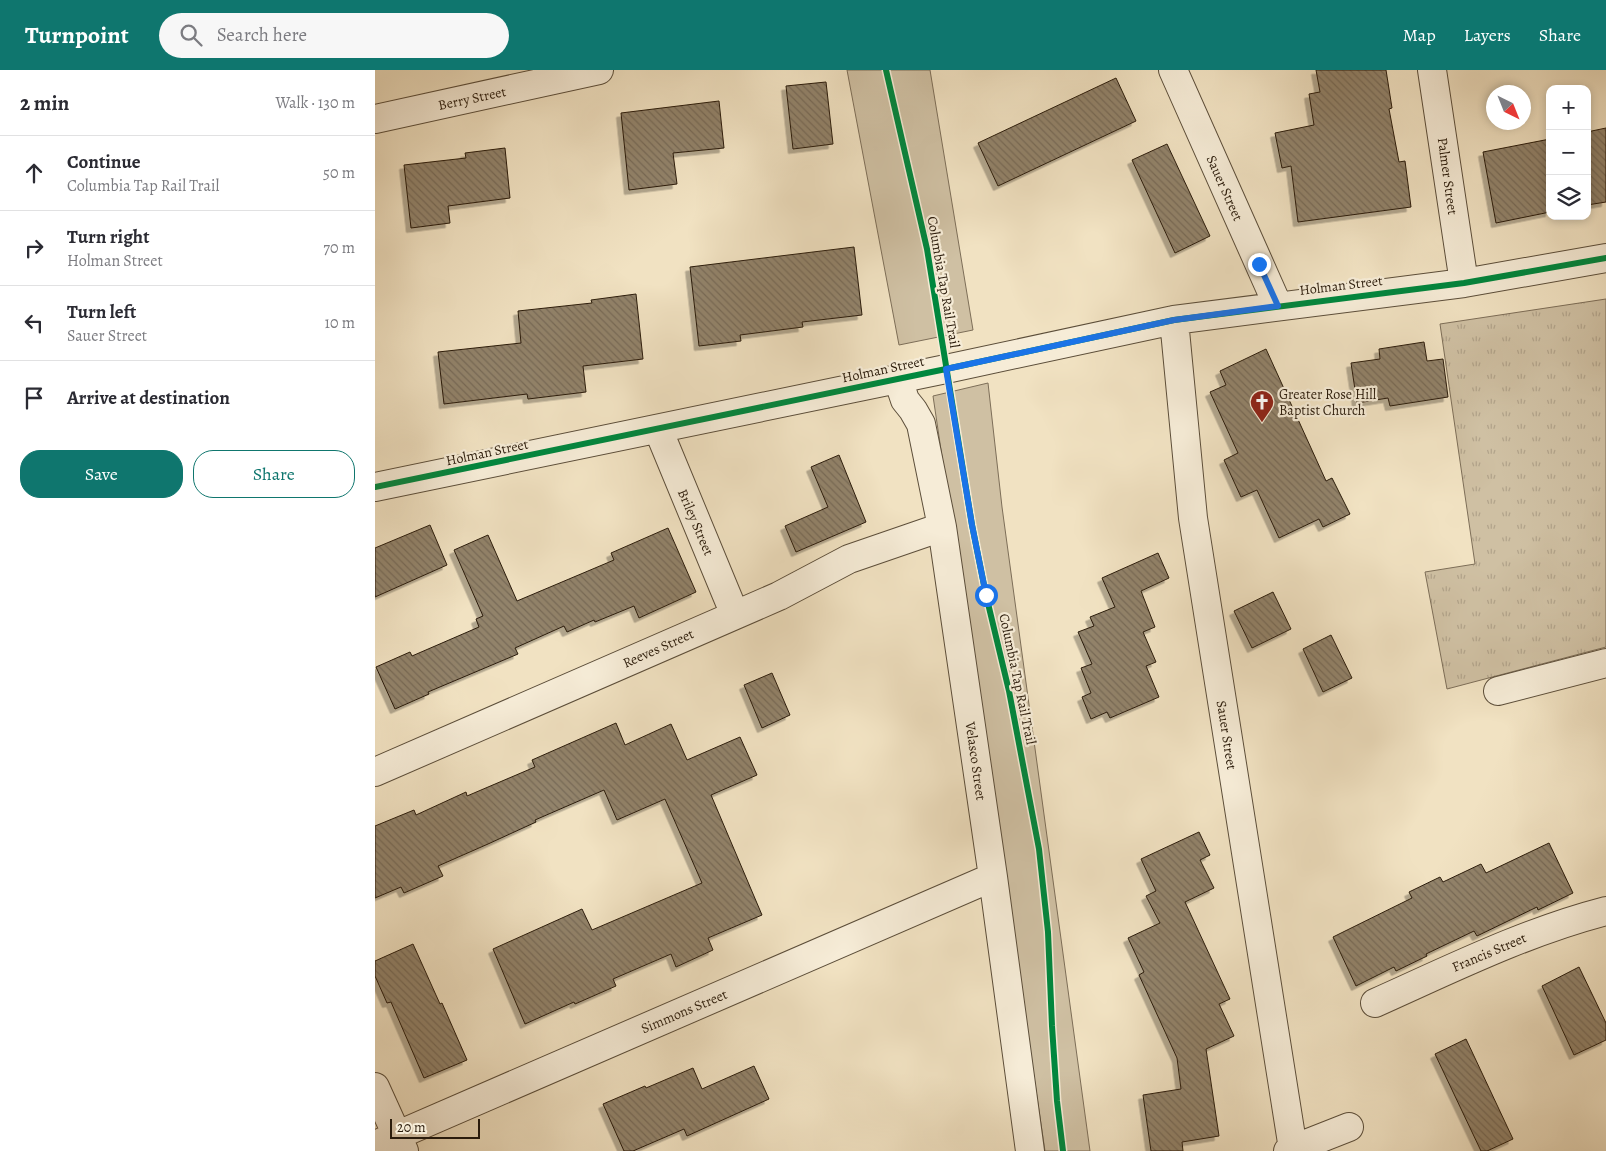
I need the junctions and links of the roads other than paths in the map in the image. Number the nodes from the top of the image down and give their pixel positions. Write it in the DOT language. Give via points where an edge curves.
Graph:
graph roads {
  1 [pos="599,70"];
  2 [pos="1173,70"];
  3 [pos="1432,70"];
  4 [pos="375,119"];
  5 [pos="1606,258"];
  6 [pos="1464,283"];
  7 [pos="1278,306"];
  8 [pos="1174,320"];
  9 [pos="898,379"];
  10 [pos="658,429"];
  11 [pos="375,487"];
  12 [pos="942,527"];
  13 [pos="735,615"];
  14 [pos="1606,663"];
  15 [pos="1498,691"];
  16 [pos="375,772"];
  17 [pos="993,877"];
  18 [pos="1606,911"];
  19 [pos="1375,1003"];
  20 [pos="375,1087"];
  21 [pos="1349,1127"];
  22 [pos="392,1144"];
  23 [pos="1291,1150"];
  24 [pos="1030,1151"];
  1 -- 4 [label="street, Berry Street"];
  2 -- 7 [label="street, Sauer Street"];
  3 -- 6 [label="street, Palmer Street"];
  5 -- 6 [label="street, Holman Street"];
  6 -- 7 [label="street, Holman Street"];
  7 -- 8 [label="street, Holman Street"];
  8 -- 9 [label="street, Holman Street"];
  8 -- 23 [label="street, Sauer Street" via="1193,518"];
  9 -- 10 [label="street, Holman Street"];
  9 -- 12 [label="street, Velasco Street" via="905,400 921,424"];
  10 -- 11 [label="street, Holman Street"];
  10 -- 13 [label="street, Briley Street"];
  12 -- 13 [label="street, Reeves Street" via="849,559"];
  12 -- 17 [label="street, Velasco Street"];
  13 -- 16 [label="street, Reeves Street"];
  14 -- 15 [label="street"];
  17 -- 22 [label="street, Simmons Street"];
  17 -- 24 [label="street, Velasco Street"];
  18 -- 19 [label="street, Francis Street" via="1518,939"];
  20 -- 22 [label="street"];
  21 -- 23 [label="street"];
}
